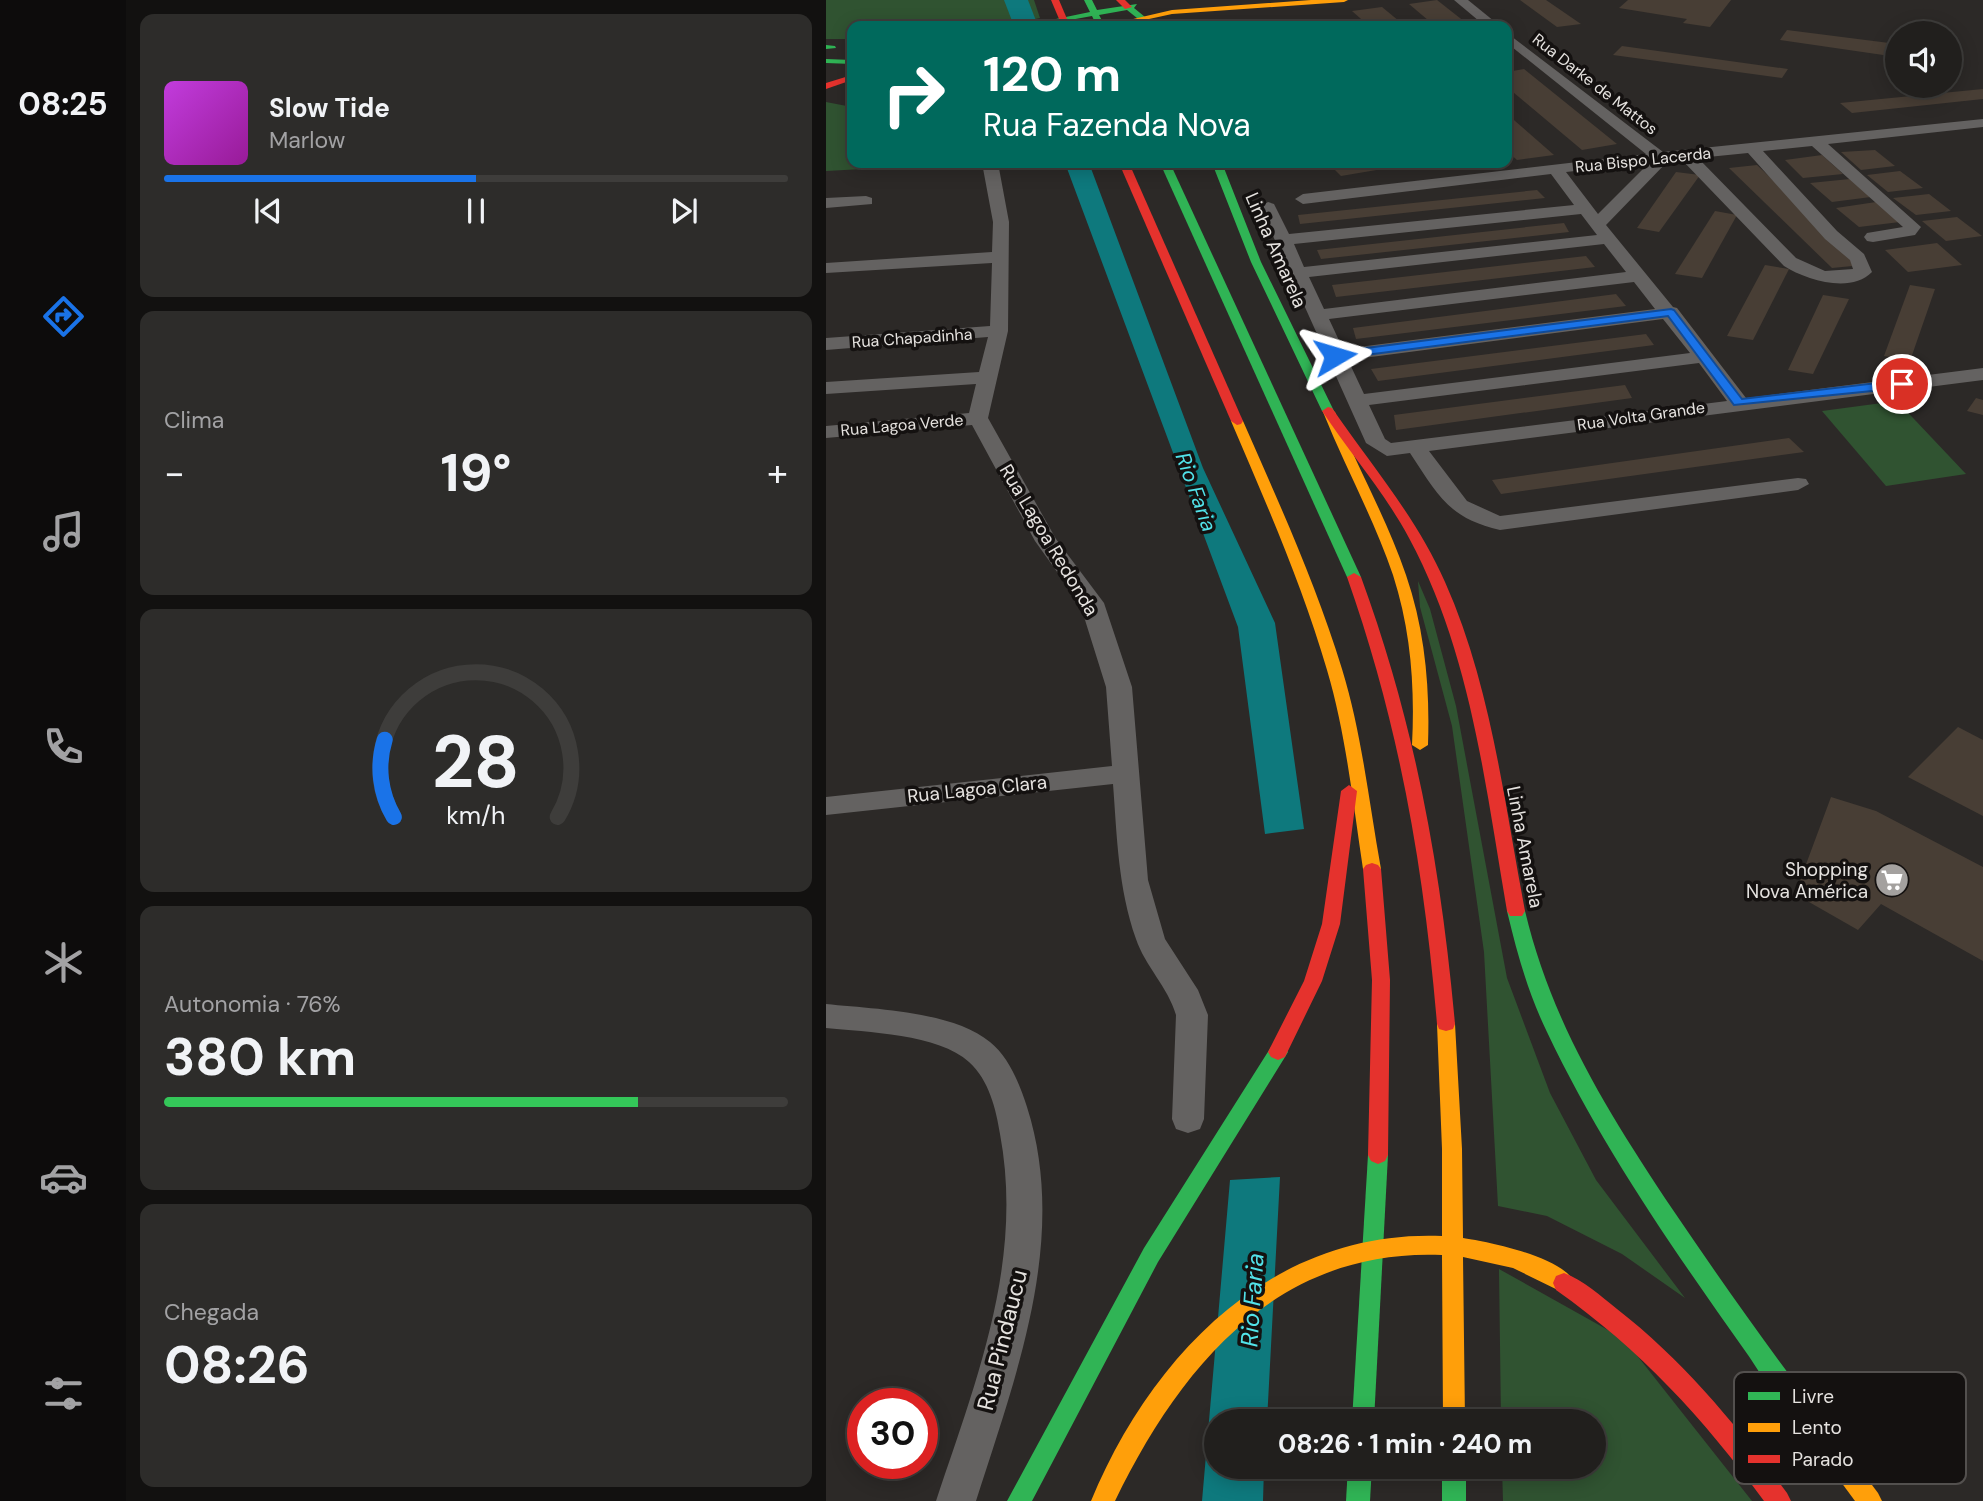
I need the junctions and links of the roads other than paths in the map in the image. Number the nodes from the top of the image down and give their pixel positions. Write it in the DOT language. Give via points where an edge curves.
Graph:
graph roads {
  1 [pos="1055,0"];
  2 [pos="1169,0"];
  3 [pos="1460,0"];
  4 [pos="1337,1"];
  5 [pos="1124,3"];
  6 [pos="1086,8"];
  7 [pos="1220,9"];
  8 [pos="1050,21"];
  9 [pos="1064,21"];
  10 [pos="1105,21"];
  11 [pos="1146,21"];
  12 [pos="1153,21"];
  13 [pos="1180,21"];
  14 [pos="1487,21"];
  15 [pos="1512,41"];
  16 [pos="847,49"];
  17 [pos="828,51"];
  18 [pos="847,60"];
  19 [pos="826,67"];
  20 [pos="847,78"];
  21 [pos="826,84"];
  22 [pos="847,92"];
  23 [pos="826,97"];
  24 [pos="1983,123"];
  25 [pos="1817,142"];
  26 [pos="1753,149"];
  27 [pos="1687,156"];
  28 [pos="1662,159"];
  29 [pos="991,168"];
  30 [pos="1126,168"];
  31 [pos="1167,168"];
  32 [pos="1219,168"];
  33 [pos="1555,169"];
  34 [pos="1303,199"];
  35 [pos="866,201"];
  36 [pos="826,203"];
  37 [pos="1268,207"];
  38 [pos="1584,209"];
  39 [pos="1601,232"];
  40 [pos="1873,237"];
  41 [pos="1284,240"];
  42 [pos="999,257"];
  43 [pos="826,268"];
  44 [pos="1300,273"];
  45 [pos="1638,276"];
  46 [pos="1671,312"];
  47 [pos="1318,315"];
  48 [pos="999,331"];
  49 [pos="826,344"];
  50 [pos="1335,356"];
  51 [pos="1704,357"];
  52 [pos="1983,374"];
  53 [pos="989,382"];
  54 [pos="826,388"];
  55 [pos="1356,401"];
  56 [pos="1739,403"];
  57 [pos="1329,412"];
  58 [pos="978,418"];
  59 [pos="930,422"];
  60 [pos="826,432"];
  61 [pos="1416,447"];
  62 [pos="1798,484"];
  63 [pos="1355,768"];
  64 [pos="1127,774"];
  65 [pos="1416,782"];
  66 [pos="826,806"];
  67 [pos="826,1016"];
  68 [pos="1188,1119"];
  69 [pos="1773,1372"];
  70 [pos="1364,1409"];
  71 [pos="1454,1409"];
  72 [pos="1734,1441"];
  73 [pos="1049,1444"];
  74 [pos="1359,1479"];
  75 [pos="1454,1479"];
  76 [pos="1766,1484"];
  77 [pos="1857,1484"];
  78 [pos="956,1501"];
  79 [pos="1019,1501"];
  80 [pos="1034,1501"];
  81 [pos="1103,1501"];
  82 [pos="1358,1501"];
  83 [pos="1454,1501"];
  84 [pos="1779,1501"];
  85 [pos="1870,1501"];
  1 -- 9 [label="main road"];
  2 -- 5 [label="main road"];
  3 -- 14 [label="street"];
  4 -- 7 [label="main road"];
  5 -- 6 [label="main road"];
  5 -- 11 [label="main road"];
  6 -- 8 [label="main road"];
  6 -- 10 [label="main road"];
  7 -- 12 [label="main road"];
  7 -- 13 [label="main road"];
  15 -- 28 [label="street, Rua Darke de Mattos"];
  16 -- 17 [label="main road"];
  17 -- 18 [label="main road"];
  19 -- 21 [label="main road" via="830,72"];
  20 -- 21 [label="main road"];
  22 -- 23 [label="main road"];
  24 -- 25 [label="street, Rua Bispo Lacerda"];
  25 -- 26 [label="street, Rua Bispo Lacerda"];
  25 -- 40 [label="street" via="1913,226 1909,231"];
  26 -- 27 [label="street, Rua Bispo Lacerda"];
  26 -- 27 [label="street" via="1858,258 1863,272 1848,278 1803,272"];
  27 -- 28 [label="street, Rua Bispo Lacerda"];
  28 -- 33 [label="street, Rua Bispo Lacerda"];
  28 -- 39 [label="street"];
  29 -- 42 [label="street" via="1001,222"];
  30 -- 63 [label="main road" via="1297,558 1335,670"];
  31 -- 65 [label="main road" via="1351,569 1378,641"];
  32 -- 57 [label="main road, Linha Amarela" via="1256,262"];
  33 -- 34 [label="street, Rua Bispo Lacerda"];
  33 -- 38 [label="street"];
  35 -- 36 [label="street"];
  37 -- 41 [label="street"];
  38 -- 39 [label="street"];
  38 -- 41 [label="street"];
  39 -- 44 [label="street"];
  39 -- 45 [label="street"];
  41 -- 44 [label="street"];
  42 -- 43 [label="street"];
  42 -- 48 [label="street"];
  44 -- 47 [label="street"];
  45 -- 46 [label="street"];
  45 -- 47 [label="street"];
  46 -- 50 [label="street"];
  46 -- 51 [label="street"];
  47 -- 50 [label="street"];
  48 -- 49 [label="street, Rua Chapadinha"];
  48 -- 53 [label="street"];
  50 -- 55 [label="street"];
  51 -- 55 [label="street"];
  51 -- 56 [label="street"];
  52 -- 56 [label="street, Rua Volta Grande"];
  53 -- 54 [label="street"];
  53 -- 58 [label="street"];
  53 -- 59 [label="street"];
  55 -- 61 [label="street, Rua Volta Grande" via="1382,449"];
  56 -- 61 [label="street, Rua Volta Grande"];
  57 -- 65 [label="main road" via="1342,451 1398,570 1417,647 1422,721"];
  57 -- 69 [label="main road, Linha Amarela" via="1416,537 1449,606 1469,666 1522,944 1544,1008 1612,1134"];
  58 -- 59 [label="street, Rua Lagoa Verde"];
  58 -- 64 [label="street, Rua Lagoa Redonda" via="1046,541 1092,603 1119,687"];
  59 -- 60 [label="street, Rua Lagoa Verde"];
  61 -- 62 [label="street" via="1459,507 1480,520 1500,523"];
  63 -- 70 [label="main road" via="1371,861 1381,980 1378,1174"];
  63 -- 73 [label="main road" via="1341,825 1339,880 1327,942 1300,1011 1259,1087 1172,1220"];
  64 -- 66 [label="street, Rua Lagoa Clara"];
  64 -- 68 [label="street, Rua Lagoa Redonda" via="1134,880 1150,941 1192,1015"];
  65 -- 71 [label="main road" via="1443,960"];
  67 -- 78 [label="street, Rua Pindaucu" via="940,1034 979,1051 1005,1087 1025,1158 1026,1235 1017,1300"];
  72 -- 81 [label="main road" via="1651,1345 1592,1300 1536,1266 1492,1251 1392,1246 1324,1263 1282,1280 1242,1307 1154,1404 1115,1468"];
  73 -- 79 [label="main road"];
  73 -- 80 [label="main road"];
  74 -- 82 [label="main road"];
  75 -- 83 [label="main road"];
  76 -- 84 [label="main road"];
  77 -- 85 [label="main road, Linha Amarela"];
}
